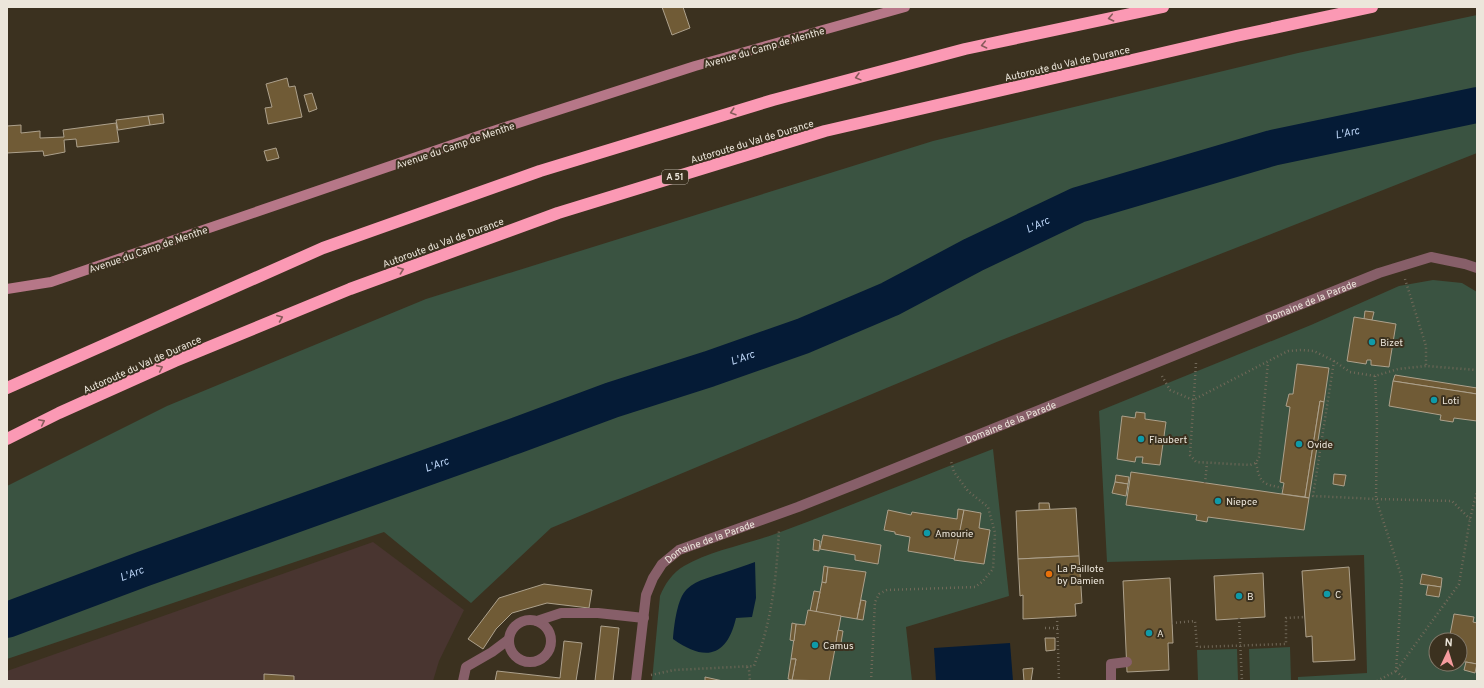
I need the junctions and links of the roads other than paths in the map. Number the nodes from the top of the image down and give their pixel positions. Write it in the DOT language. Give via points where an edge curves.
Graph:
graph roads {
  1 [pos="905,7"];
  2 [pos="1163,7"];
  3 [pos="1372,7"];
  4 [pos="1477,268"];
  5 [pos="7,289"];
  6 [pos="7,388"];
  7 [pos="7,439"];
  8 [pos="644,618"];
  9 [pos="537,621"];
  10 [pos="508,640"];
  11 [pos="1127,662"];
  12 [pos="636,679"];
  13 [pos="463,681"];
  14 [pos="1112,681"];
  1 -- 5 [label="main road, Avenue du Camp de Menthe" via="695,66 484,134 51,282"];
  2 -- 6 [label="highway, one-way" via="942,55 773,100 540,170 323,248"];
  7 -- 3 [label="highway, Autoroute du Val de Durance / A 51, one-way" via="175,361 350,289 558,213 825,131"];
  4 -- 8 [label="street, Domaine de la Parade" via="1431,257 1379,272 856,484 679,550 662,564 653,578 646,596"];
  8 -- 9 [label="street" via="598,613 561,613"];
  8 -- 12 [label="street, Domaine de la Parade"];
  9 -- 10 [label="street" via="518,623"];
  9 -- 10 [label="street" via="544,624 551,637 549,651 545,657 531,663 517,659 512,654"];
  10 -- 13 [label="street" via="466,667"];
  11 -- 14 [label="street" via="1111,664"];
}
